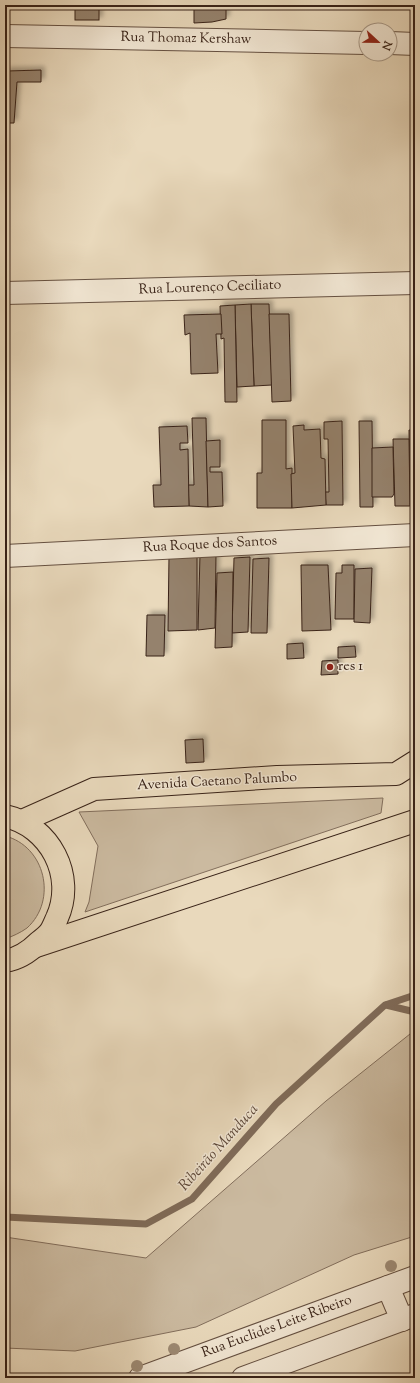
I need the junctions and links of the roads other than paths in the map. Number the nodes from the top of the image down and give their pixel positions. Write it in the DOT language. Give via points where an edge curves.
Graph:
graph roads {
  1 [pos="5,36"];
  2 [pos="358,43"];
  3 [pos="398,43"];
  4 [pos="415,44"];
  5 [pos="415,282"];
  6 [pos="5,293"];
  7 [pos="415,535"];
  8 [pos="5,556"];
  9 [pos="415,762"];
  10 [pos="13,818"];
  11 [pos="415,821"];
  12 [pos="36,946"];
  13 [pos="5,961"];
  14 [pos="415,1277"];
  15 [pos="388,1287"];
  16 [pos="408,1317"];
  17 [pos="140,1378"];
  18 [pos="243,1378"];
  1 -- 2 [label="street, Rua Thomaz Kershaw"];
  3 -- 4 [label="street"];
  5 -- 6 [label="street, Rua Lourenço Ceciliato"];
  7 -- 8 [label="street, Rua Roque dos Santos"];
  9 -- 10 [label="main road, Avenida Caetano Palumbo" via="396,774 278,777 94,789"];
  10 -- 12 [label="main road" via="43,836 57,857 63,882 61,908 50,931"];
  11 -- 12 [label="main road"];
  12 -- 13 [label="main road"];
  14 -- 15 [label="street, Rua Euclides Leite Ribeiro"];
  15 -- 16 [label="street"];
  15 -- 17 [label="street, Rua Euclides Leite Ribeiro"];
  16 -- 18 [label="street"];
}
